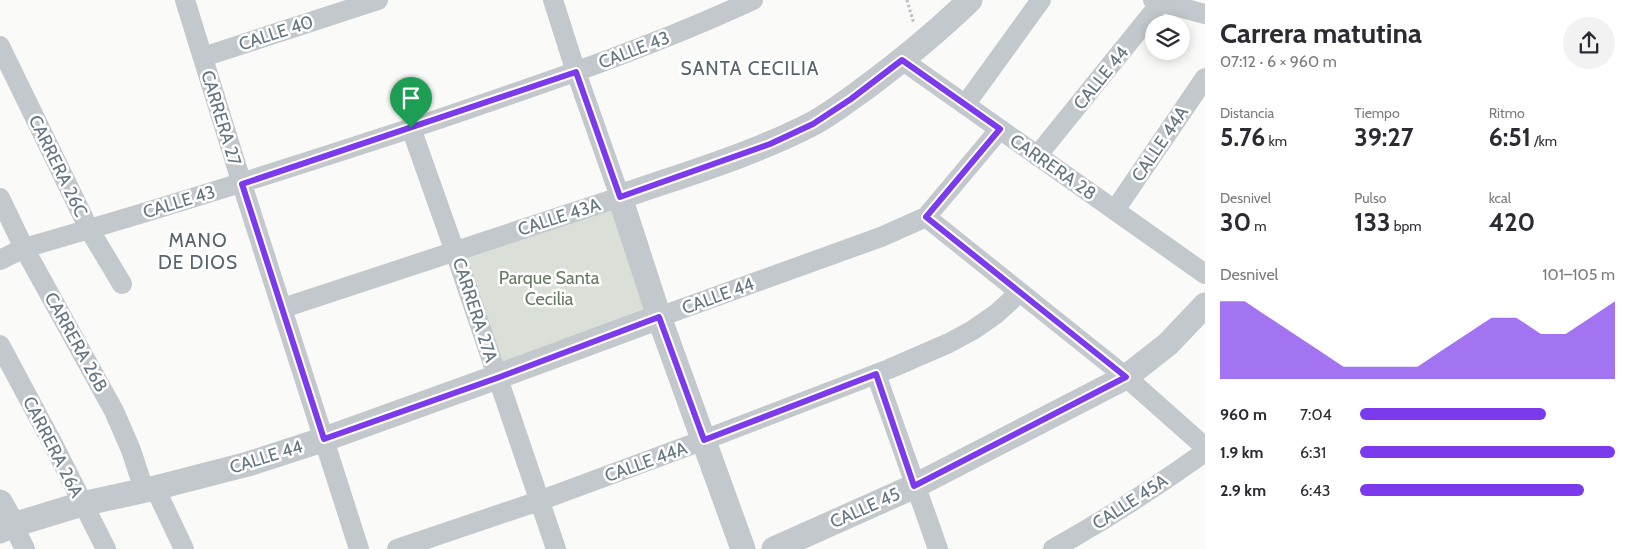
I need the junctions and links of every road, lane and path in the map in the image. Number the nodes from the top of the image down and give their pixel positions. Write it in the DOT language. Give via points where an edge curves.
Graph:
graph roads {
  1 [pos="185,0"];
  2 [pos="378,0"];
  3 [pos="553,0"];
  4 [pos="753,0"];
  5 [pos="970,0"];
  6 [pos="1041,0"];
  7 [pos="1160,1"];
  8 [pos="1205,14"];
  9 [pos="0,46"];
  10 [pos="203,57"];
  11 [pos="902,60"];
  12 [pos="576,72"];
  13 [pos="1205,78"];
  14 [pos="965,105"];
  15 [pos="411,128"];
  16 [pos="1000,129"];
  17 [pos="1037,156"];
  18 [pos="242,184"];
  19 [pos="620,197"];
  20 [pos="0,198"];
  21 [pos="1115,210"];
  22 [pos="926,217"];
  23 [pos="89,229"];
  24 [pos="24,248"];
  25 [pos="455,252"];
  26 [pos="0,260"];
  27 [pos="1205,274"];
  28 [pos="122,284"];
  29 [pos="1020,292"];
  30 [pos="1205,305"];
  31 [pos="282,308"];
  32 [pos="659,317"];
  33 [pos="0,345"];
  34 [pos="876,374"];
  35 [pos="1126,377"];
  36 [pos="497,378"];
  37 [pos="324,439"];
  38 [pos="704,440"];
  39 [pos="1205,447"];
  40 [pos="1205,452"];
  41 [pos="914,486"];
  42 [pos="149,489"];
  43 [pos="539,501"];
  44 [pos="0,502"];
  45 [pos="82,504"];
  46 [pos="6,528"];
  47 [pos="25,549"];
  48 [pos="106,549"];
  49 [pos="184,549"];
  50 [pos="359,549"];
  51 [pos="397,549"];
  52 [pos="556,549"];
  53 [pos="743,549"];
  54 [pos="774,549"];
  55 [pos="938,549"];
  56 [pos="1053,549"];
  1 -- 10 [label="street, CARRERA 27"];
  2 -- 10 [label="street, CALLE 40"];
  3 -- 12 [label="street"];
  4 -- 12 [label="street, CALLE 43" via="697,26"];
  5 -- 11 [label="street, CALLE 43A"];
  6 -- 14 [label="street"];
  7 -- 8 [label="street"];
  7 -- 17 [label="street, CALLE 44"];
  9 -- 23 [label="street, CARRERA 26C"];
  10 -- 18 [label="street, CARRERA 27"];
  11 -- 14 [label="street, CARRERA 28"];
  11 -- 19 [label="street, CALLE 43A" via="813,124 770,144"];
  12 -- 15 [label="street, CALLE 43"];
  12 -- 19 [label="street"];
  13 -- 21 [label="street, CALLE 44A"];
  14 -- 16 [label="street, CARRERA 28"];
  15 -- 18 [label="street, CALLE 43"];
  15 -- 25 [label="street, CARRERA 27A"];
  16 -- 17 [label="street, CARRERA 28"];
  16 -- 22 [label="street, CALLE 44"];
  17 -- 21 [label="street, CARRERA 28"];
  18 -- 23 [label="street, CALLE 43"];
  18 -- 31 [label="street, CARRERA 27"];
  19 -- 25 [label="street, CALLE 43A"];
  19 -- 32 [label="street"];
  20 -- 24 [label="street, CARRERA 26B"];
  21 -- 27 [label="street, CARRERA 28"];
  22 -- 29 [label="street"];
  22 -- 32 [label="street, CALLE 44" via="882,237"];
  23 -- 24 [label="street, CALLE 43"];
  23 -- 28 [label="street, CARRERA 26C"];
  24 -- 26 [label="street, CALLE 43"];
  24 -- 42 [label="street, CARRERA 26B" via="114,411"];
  25 -- 31 [label="street, CALLE 43A"];
  25 -- 36 [label="street, CARRERA 27A"];
  29 -- 34 [label="street, CALLE 44A" via="973,330"];
  29 -- 35 [label="street"];
  30 -- 35 [label="street, CALLE 45" via="1168,344"];
  31 -- 37 [label="street, CARRERA 27"];
  32 -- 36 [label="street, CALLE 44"];
  32 -- 38 [label="street"];
  33 -- 45 [label="street, CARRERA 26A"];
  34 -- 38 [label="street, CALLE 44A"];
  34 -- 41 [label="street"];
  35 -- 39 [label="street"];
  35 -- 41 [label="street, CALLE 45"];
  36 -- 37 [label="street, CALLE 44"];
  36 -- 43 [label="street, CARRERA 27A"];
  37 -- 42 [label="street, CALLE 44" via="248,464"];
  37 -- 50 [label="street, CARRERA 27"];
  38 -- 43 [label="street, CALLE 44A"];
  38 -- 53 [label="street"];
  40 -- 56 [label="street, CALLE 45A" via="1086,531"];
  41 -- 54 [label="street, CALLE 45"];
  41 -- 55 [label="street"];
  42 -- 45 [label="street, CALLE 44"];
  42 -- 49 [label="street, CARRERA 26B"];
  43 -- 51 [label="street, CALLE 44A"];
  43 -- 52 [label="street, CARRERA 27A"];
  44 -- 46 [label="street"];
  45 -- 46 [label="street, CALLE 44"];
  45 -- 48 [label="street, CARRERA 26A"];
  46 -- 47 [label="street"];
}
